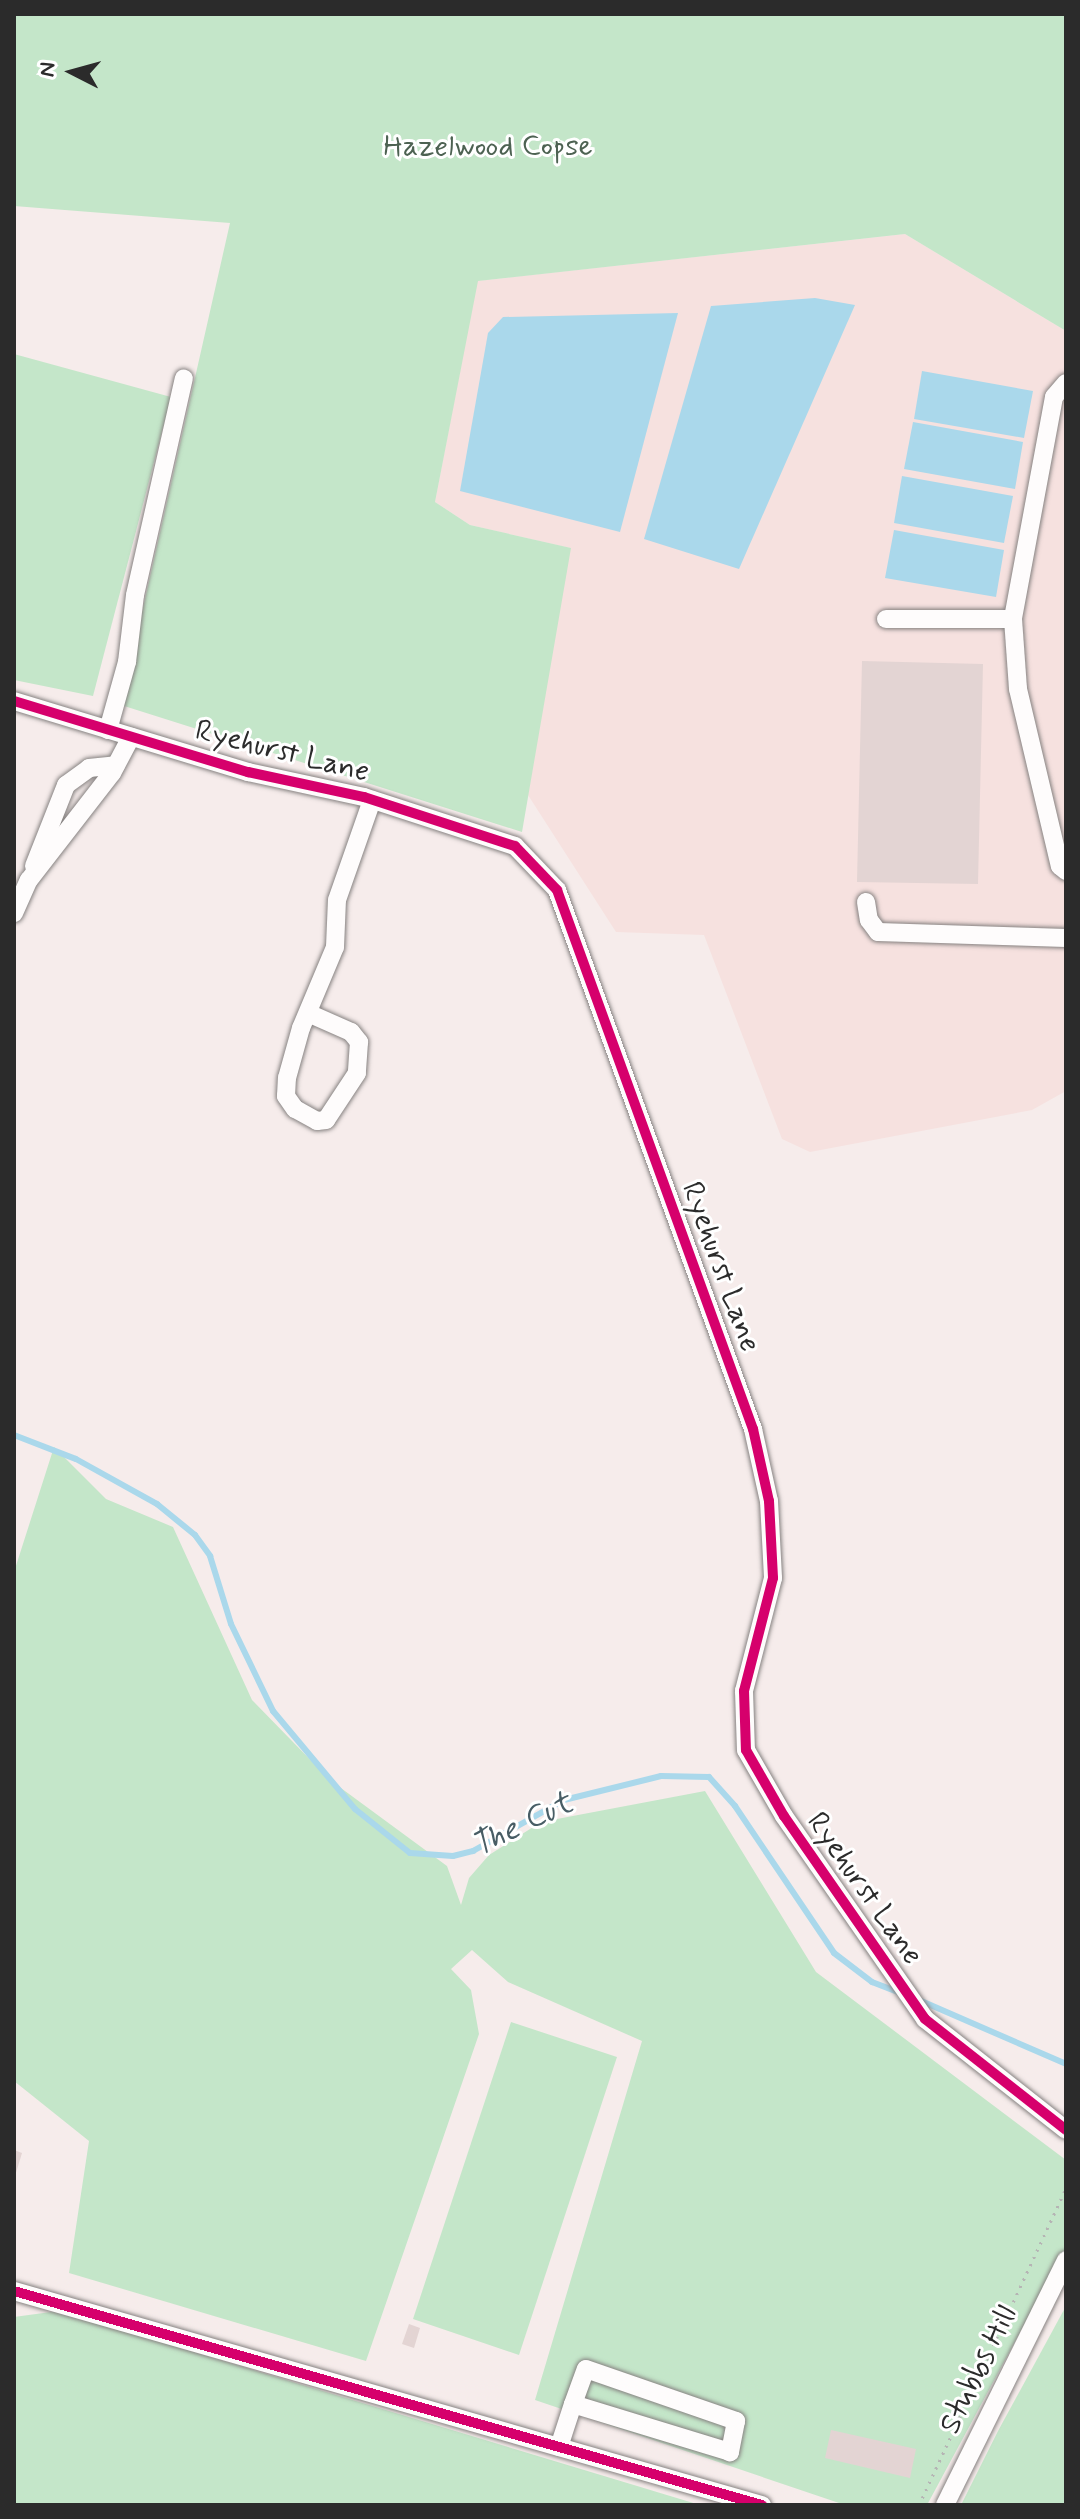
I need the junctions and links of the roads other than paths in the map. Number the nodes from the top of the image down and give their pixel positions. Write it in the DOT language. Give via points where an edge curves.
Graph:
graph roads {
  1 [pos="184,378"];
  2 [pos="1066,383"];
  3 [pos="886,619"];
  4 [pos="1013,619"];
  5 [pos="14,701"];
  6 [pos="108,730"];
  7 [pos="131,737"];
  8 [pos="116,765"];
  9 [pos="372,800"];
  10 [pos="1066,871"];
  11 [pos="29,880"];
  12 [pos="866,902"];
  13 [pos="14,913"];
  14 [pos="1066,938"];
  15 [pos="308,1013"];
  16 [pos="1066,2130"];
  17 [pos="1066,2260"];
  18 [pos="14,2291"];
  19 [pos="573,2404"];
  20 [pos="559,2447"];
  21 [pos="762,2505"];
  22 [pos="945,2505"];
  1 -- 6 [label="street" via="135,595 127,662"];
  2 -- 4 [label="street" via="1054,397"];
  3 -- 4 [label="street"];
  4 -- 10 [label="street" via="1018,689 1060,866"];
  5 -- 6 [label="street, Ryehurst Lane"];
  6 -- 7 [label="street, Ryehurst Lane"];
  7 -- 8 [label="street"];
  7 -- 9 [label="street, Ryehurst Lane" via="277,780"];
  8 -- 11 [label="street"];
  8 -- 11 [label="street" via="89,768 66,785"];
  9 -- 15 [label="street" via="337,900 335,947"];
  9 -- 16 [label="street, Ryehurst Lane" via="515,846 557,890 749,1415 769,1501 773,1578 744,1691 746,1750 784,1816 921,2014"];
  11 -- 13 [label="street"];
  12 -- 14 [label="street" via="878,932"];
  15 -- 15 [label="street" via="291,1060 286,1096 302,1114 326,1120 357,1073 359,1042 351,1032"];
  17 -- 22 [label="street, Stubbs Hill"];
  18 -- 20 [label="street"];
  19 -- 19 [label="street" via="586,2369 736,2421 730,2452"];
  19 -- 20 [label="street"];
  20 -- 21 [label="street"];
}
